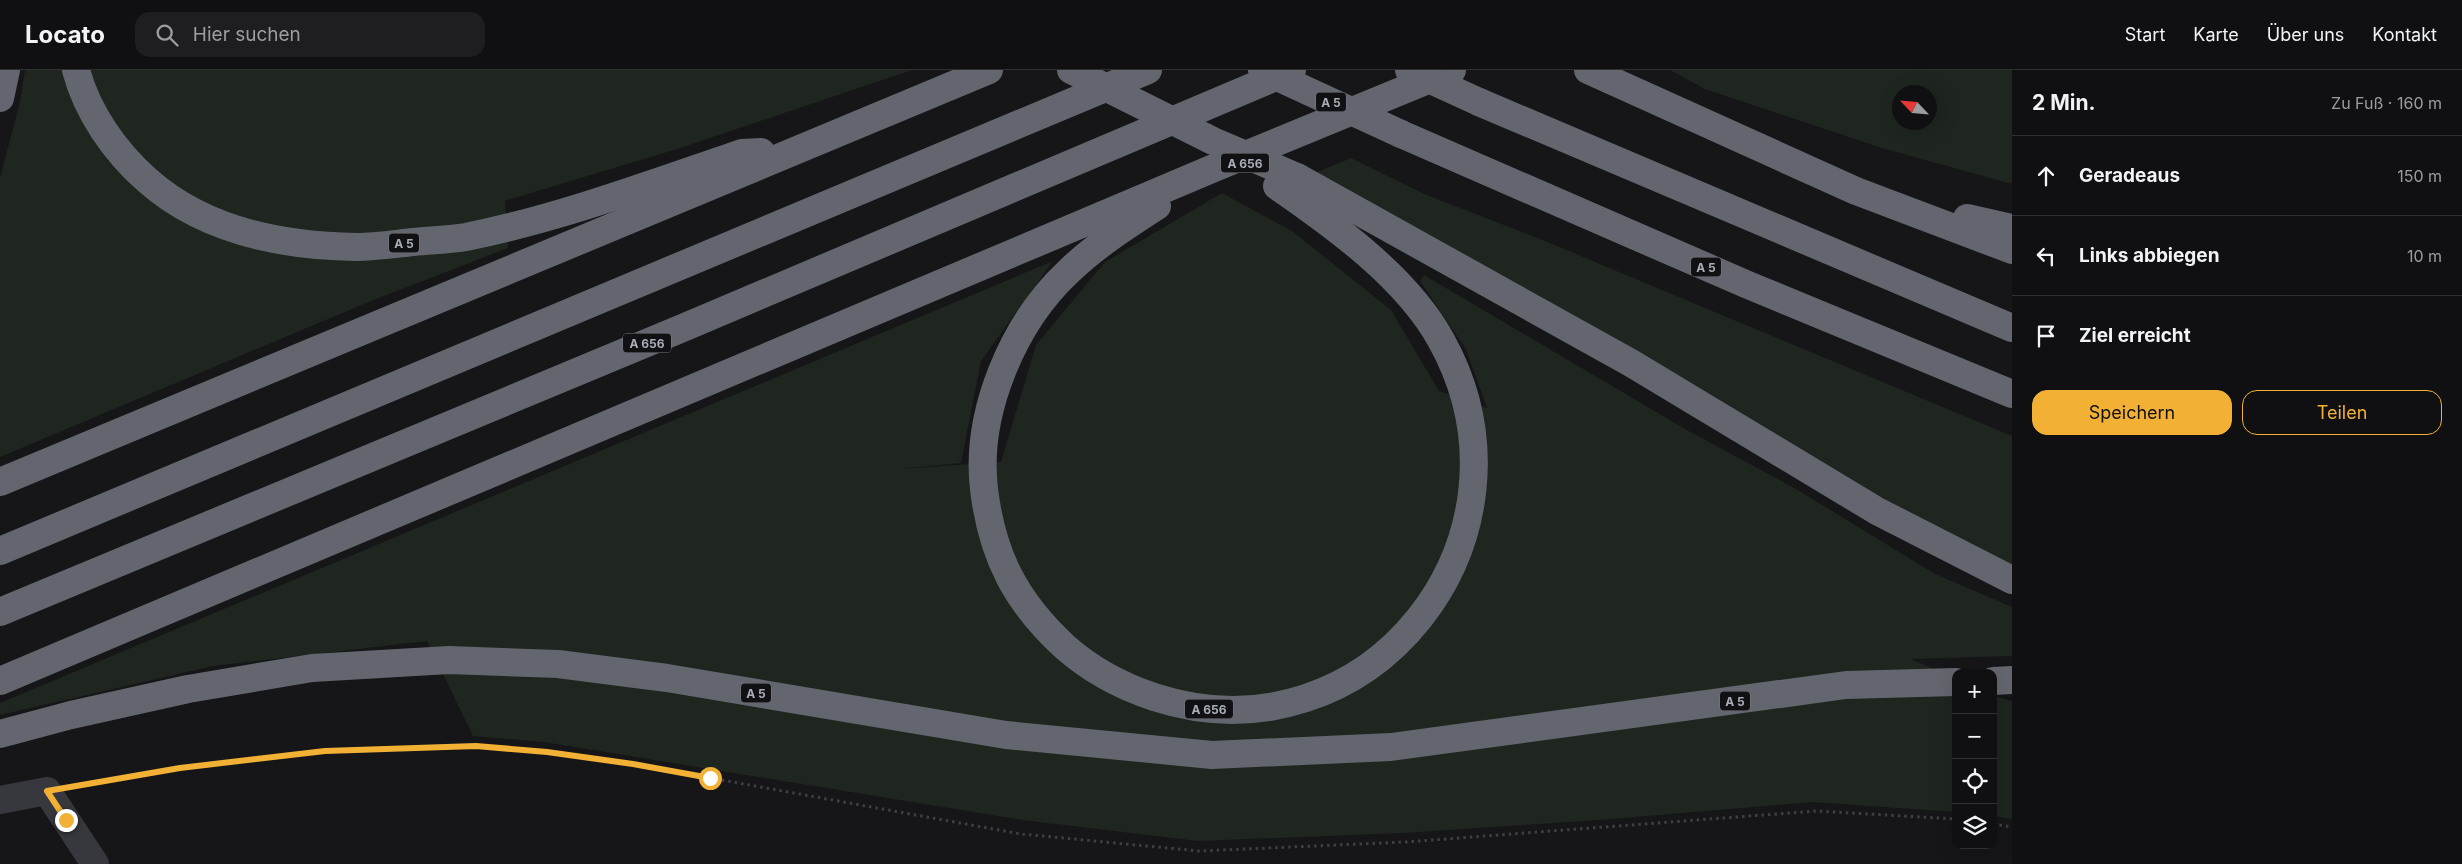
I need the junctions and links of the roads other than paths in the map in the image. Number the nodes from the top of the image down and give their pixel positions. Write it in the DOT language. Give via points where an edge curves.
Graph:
graph roads {
  1 [pos="6,70"];
  2 [pos="76,70"];
  3 [pos="989,70"];
  4 [pos="1071,70"];
  5 [pos="1148,70"];
  6 [pos="1262,70"];
  7 [pos="1292,70"];
  8 [pos="1409,70"];
  9 [pos="1452,70"];
  10 [pos="1588,70"];
  11 [pos="0,98"];
  12 [pos="797,150"];
  13 [pos="1214,168"];
  14 [pos="1287,182"];
  15 [pos="1856,191"];
  16 [pos="2012,228"];
  17 [pos="2012,250"];
  18 [pos="2012,328"];
  19 [pos="2012,394"];
  20 [pos="0,482"];
  21 [pos="0,551"];
  22 [pos="2012,580"];
  23 [pos="0,612"];
  24 [pos="1997,680"];
  25 [pos="2012,680"];
  26 [pos="0,681"];
  27 [pos="1952,682"];
  28 [pos="0,734"];
  29 [pos="0,800"];
  30 [pos="95,864"];
  1 -- 11 [label="highway"];
  2 -- 12 [label="highway, A 5" via="92,110 111,141 162,194 226,228 296,242 357,247 464,237 589,205 742,153"];
  3 -- 12 [label="highway"];
  4 -- 14 [label="highway, A 656, bridge"];
  5 -- 21 [label="highway"];
  6 -- 19 [label="highway, A 5, bridge" via="1748,285"];
  7 -- 23 [label="highway, A 656"];
  8 -- 18 [label="highway, bridge"];
  9 -- 13 [label="highway"];
  10 -- 15 [label="highway"];
  12 -- 20 [label="highway"];
  13 -- 14 [label="highway, A 656" via="1110,236 1067,273 1031,316 1008,356 984,435 982,473 987,519 1000,561 1018,596 1044,628 1084,662 1137,691 1177,704 1234,711 1270,707 1305,698 1376,662 1413,628 1436,596 1454,563 1468,520 1475,466 1472,425 1460,379 1440,338 1407,293"];
  13 -- 26 [label="highway"];
  14 -- 22 [label="highway" via="1631,363 1877,511"];
  15 -- 16 [label="highway"];
  15 -- 17 [label="highway"];
  24 -- 25 [label="highway"];
  27 -- 28 [label="highway, A 5" via="1846,685 1391,747 1212,755 1006,735 667,678 558,664 448,660 312,668 188,689"];
  29 -- 30 [label="lane" via="47,791"];
}
